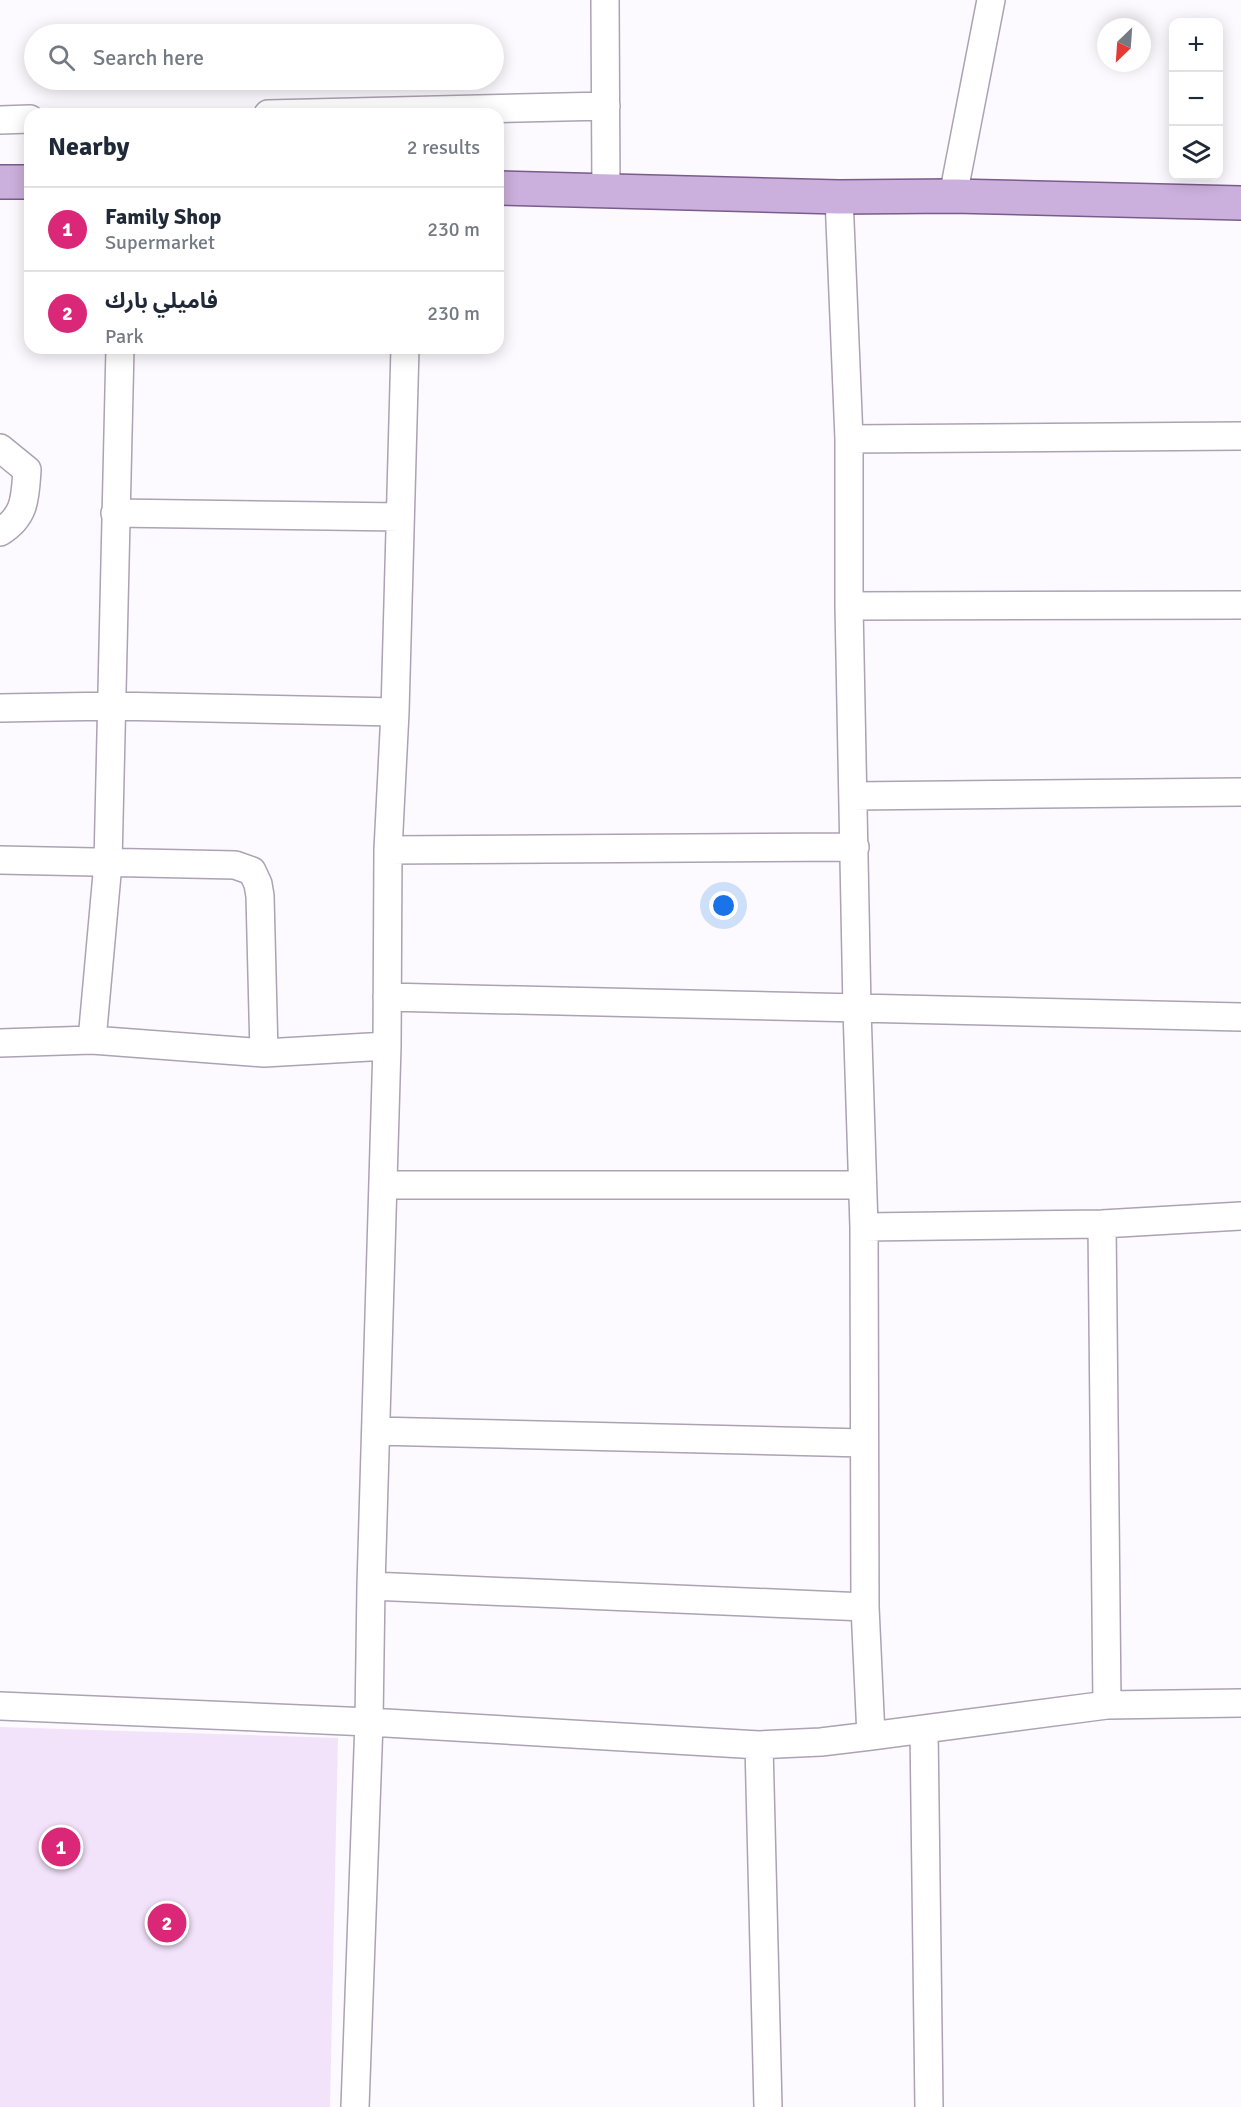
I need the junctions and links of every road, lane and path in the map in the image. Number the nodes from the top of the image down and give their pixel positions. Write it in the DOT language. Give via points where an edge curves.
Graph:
graph roads {
  1 [pos="605,0"];
  2 [pos="991,0"];
  3 [pos="606,106"];
  4 [pos="504,108"];
  5 [pos="24,119"];
  6 [pos="0,120"];
  7 [pos="0,182"];
  8 [pos="24,182"];
  9 [pos="504,188"];
  10 [pos="606,190"];
  11 [pos="953,196"];
  12 [pos="839,197"];
  13 [pos="1241,203"];
  14 [pos="120,354"];
  15 [pos="405,354"];
  16 [pos="1241,436"];
  17 [pos="849,439"];
  18 [pos="0,448"];
  19 [pos="115,513"];
  20 [pos="400,517"];
  21 [pos="0,532"];
  22 [pos="1241,605"];
  23 [pos="849,606"];
  24 [pos="113,706"];
  25 [pos="0,708"];
  26 [pos="395,712"];
  27 [pos="1241,792"];
  28 [pos="854,795"];
  29 [pos="855,847"];
  30 [pos="388,850"];
  31 [pos="0,860"];
  32 [pos="108,863"];
  33 [pos="387,997"];
  34 [pos="857,1009"];
  35 [pos="1241,1017"];
  36 [pos="92,1040"];
  37 [pos="0,1043"];
  38 [pos="387,1046"];
  39 [pos="264,1053"];
  40 [pos="383,1185"];
  41 [pos="862,1185"];
  42 [pos="1241,1216"];
  43 [pos="1102,1224"];
  44 [pos="864,1227"];
  45 [pos="376,1431"];
  46 [pos="864,1443"];
  47 [pos="370,1586"];
  48 [pos="865,1607"];
  49 [pos="1241,1703"];
  50 [pos="1107,1705"];
  51 [pos="0,1706"];
  52 [pos="369,1722"];
  53 [pos="924,1729"];
  54 [pos="871,1736"];
  55 [pos="759,1745"];
  56 [pos="355,2107"];
  57 [pos="768,2107"];
  58 [pos="929,2107"];
  1 -- 3 [label="street"];
  2 -- 11 [label="street"];
  3 -- 4 [label="street"];
  3 -- 10 [label="street"];
  5 -- 6 [label="street"];
  7 -- 8 [label="main road"];
  9 -- 10 [label="main road"];
  10 -- 12 [label="main road"];
  11 -- 12 [label="main road"];
  11 -- 13 [label="main road"];
  12 -- 17 [label="street"];
  14 -- 19 [label="street"];
  15 -- 20 [label="street"];
  16 -- 17 [label="street"];
  17 -- 23 [label="street"];
  18 -- 21 [label="street" via="27,470 25,503 11,525"];
  19 -- 20 [label="street"];
  19 -- 24 [label="street"];
  20 -- 26 [label="street"];
  22 -- 23 [label="street"];
  23 -- 28 [label="street"];
  24 -- 25 [label="street"];
  24 -- 26 [label="street"];
  24 -- 32 [label="street"];
  26 -- 30 [label="street"];
  27 -- 28 [label="street"];
  28 -- 29 [label="street"];
  29 -- 30 [label="street"];
  29 -- 34 [label="street"];
  30 -- 33 [label="street"];
  31 -- 32 [label="street"];
  32 -- 36 [label="street"];
  32 -- 39 [label="street" via="235,865 252,871 260,896"];
  33 -- 34 [label="street"];
  33 -- 38 [label="street"];
  34 -- 35 [label="street"];
  34 -- 41 [label="street"];
  36 -- 37 [label="street"];
  36 -- 39 [label="street"];
  38 -- 39 [label="street"];
  38 -- 40 [label="street"];
  40 -- 41 [label="street"];
  40 -- 45 [label="street"];
  41 -- 44 [label="street"];
  42 -- 43 [label="street"];
  43 -- 44 [label="street"];
  43 -- 50 [label="street"];
  44 -- 46 [label="street"];
  45 -- 46 [label="street"];
  45 -- 47 [label="street"];
  46 -- 48 [label="street"];
  47 -- 48 [label="street"];
  47 -- 52 [label="street"];
  48 -- 54 [label="street"];
  49 -- 50 [label="street"];
  50 -- 53 [label="street"];
  51 -- 52 [label="street"];
  52 -- 55 [label="street"];
  52 -- 56 [label="street"];
  53 -- 54 [label="street"];
  53 -- 58 [label="street"];
  54 -- 55 [label="street"];
  55 -- 57 [label="street"];
}
